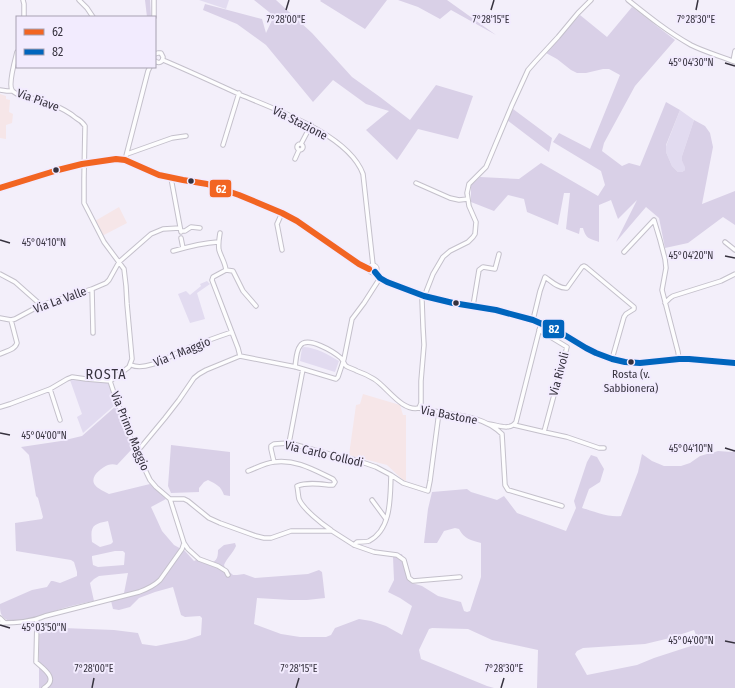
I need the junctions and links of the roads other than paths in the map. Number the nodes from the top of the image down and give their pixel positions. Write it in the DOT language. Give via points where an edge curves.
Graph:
graph roads {
  1 [pos="23,0"];
  2 [pos="79,0"];
  3 [pos="154,0"];
  4 [pos="591,0"];
  5 [pos="628,0"];
  6 [pos="24,16"];
  7 [pos="92,16"];
  8 [pos="154,16"];
  9 [pos="735,51"];
  10 [pos="156,52"];
  11 [pos="16,57"];
  12 [pos="163,60"];
  13 [pos="156,61"];
  14 [pos="734,62"];
  15 [pos="150,68"];
  16 [pos="0,90"];
  17 [pos="12,91"];
  18 [pos="239,94"];
  19 [pos="311,125"];
  20 [pos="186,136"];
  21 [pos="224,144"];
  22 [pos="127,154"];
  23 [pos="295,159"];
  24 [pos="125,160"];
  25 [pos="84,163"];
  26 [pos="171,178"];
  27 [pos="416,184"];
  28 [pos="0,188"];
  29 [pos="468,199"];
  30 [pos="282,213"];
  31 [pos="200,228"];
  32 [pos="181,231"];
  33 [pos="220,233"];
  34 [pos="181,238"];
  35 [pos="218,242"];
  36 [pos="725,242"];
  37 [pos="183,248"];
  38 [pos="282,250"];
  39 [pos="735,250"];
  40 [pos="173,251"];
  41 [pos="624,252"];
  42 [pos="499,254"];
  43 [pos="119,262"];
  44 [pos="371,267"];
  45 [pos="226,268"];
  46 [pos="0,274"];
  47 [pos="735,274"];
  48 [pos="380,278"];
  49 [pos="92,289"];
  50 [pos="424,296"];
  51 [pos="665,303"];
  52 [pos="41,305"];
  53 [pos="256,306"];
  54 [pos="473,306"];
  55 [pos="0,318"];
  56 [pos="11,320"];
  57 [pos="533,320"];
  58 [pos="541,323"];
  59 [pos="539,330"];
  60 [pos="232,332"];
  61 [pos="93,333"];
  62 [pos="0,354"];
  63 [pos="240,356"];
  64 [pos="612,359"];
  65 [pos="678,359"];
  66 [pos="344,362"];
  67 [pos="735,363"];
  68 [pos="131,365"];
  69 [pos="295,367"];
  70 [pos="303,369"];
  71 [pos="110,381"];
  72 [pos="50,389"];
  73 [pos="0,407"];
  74 [pos="419,408"];
  75 [pos="438,412"];
  76 [pos="60,420"];
  77 [pos="488,424"];
  78 [pos="514,425"];
  79 [pos="544,432"];
  80 [pos="289,443"];
  81 [pos="604,448"];
  82 [pos="136,451"];
  83 [pos="274,462"];
  84 [pos="248,472"];
  85 [pos="391,475"];
  86 [pos="170,500"];
  87 [pos="372,500"];
  88 [pos="562,506"];
  89 [pos="386,520"];
  90 [pos="332,531"];
  91 [pos="184,543"];
  92 [pos="354,545"];
  93 [pos="228,575"];
  94 [pos="460,577"];
  95 [pos="0,618"];
  96 [pos="37,619"];
  97 [pos="0,623"];
  98 [pos="5,623"];
  99 [pos="44,688"];
  1 -- 6 [label="street"];
  2 -- 7 [label="street"];
  3 -- 8 [label="street"];
  4 -- 29 [label="street" via="528,70 486,167 469,184"];
  5 -- 14 [label="street" via="666,30 706,52"];
  9 -- 14 [label="street"];
  10 -- 12 [label="street" via="162,54"];
  11 -- 17 [label="street, Via Piave" via="11,82"];
  12 -- 13 [label="street"];
  12 -- 18 [label="street, Via Stazione"];
  15 -- 22 [label="street"];
  16 -- 17 [label="street"];
  17 -- 25 [label="street, Via Piave" via="53,104 84,124"];
  18 -- 19 [label="street, Via Stazione"];
  18 -- 21 [label="street"];
  19 -- 23 [label="street" via="301,144 303,148 299,150"];
  19 -- 44 [label="street, Via Stazione" via="342,146 362,170"];
  20 -- 22 [label="street" via="172,138"];
  22 -- 24 [label="street"];
  24 -- 25 [label="street"];
  24 -- 26 [label="street"];
  25 -- 28 [label="street"];
  25 -- 43 [label="street" via="84,203 104,242"];
  26 -- 30 [label="street" via="207,184"];
  26 -- 32 [label="street"];
  27 -- 29 [label="street" via="450,198"];
  29 -- 50 [label="street" via="476,222 475,234 471,240 443,257"];
  30 -- 38 [label="street" via="277,224"];
  30 -- 44 [label="street" via="297,220 359,264"];
  31 -- 32 [label="street" via="192,227"];
  32 -- 43 [label="street" via="163,229 151,234"];
  33 -- 35 [label="street"];
  34 -- 37 [label="street"];
  35 -- 37 [label="street"];
  35 -- 45 [label="street"];
  36 -- 39 [label="street"];
  37 -- 40 [label="street"];
  41 -- 51 [label="street" via="654,220 665,260 662,290"];
  42 -- 54 [label="street" via="495,269 483,267 479,270"];
  43 -- 49 [label="street" via="106,283"];
  43 -- 68 [label="street" via="125,276"];
  44 -- 48 [label="street, Via Rivoli" via="370,272 375,272"];
  45 -- 53 [label="street" via="233,271"];
  45 -- 60 [label="street" via="212,280"];
  46 -- 52 [label="street" via="15,282"];
  47 -- 51 [label="street" via="673,296"];
  48 -- 50 [label="street, Via Rivoli"];
  48 -- 66 [label="street" via="353,317"];
  49 -- 52 [label="street, Via La Valle"];
  49 -- 61 [label="street, Via La Valle"];
  50 -- 54 [label="street, Via Rivoli"];
  50 -- 74 [label="street" via="424,345"];
  51 -- 65 [label="street"];
  52 -- 56 [label="street, Via La Valle"];
  54 -- 57 [label="street, Via Rivoli"];
  55 -- 56 [label="street"];
  56 -- 62 [label="street" via="17,343 14,348"];
  57 -- 58 [label="street, Via Rivoli"];
  57 -- 64 [label="street" via="545,277 559,287 567,288 584,266 634,307 624,317"];
  58 -- 59 [label="street"];
  58 -- 64 [label="street, Via Rivoli"];
  59 -- 78 [label="street"];
  59 -- 79 [label="street, Via Rivoli" via="567,346"];
  60 -- 63 [label="street"];
  60 -- 68 [label="street, Via 1 Maggio" via="148,366"];
  63 -- 69 [label="street"];
  63 -- 82 [label="street" via="206,370 194,378 170,412"];
  64 -- 65 [label="street, Via Rivoli" via="640,363"];
  65 -- 67 [label="street, Via Rivoli"];
  66 -- 69 [label="street, Via Bastone" via="325,348 307,342 300,346"];
  66 -- 70 [label="street" via="335,379"];
  66 -- 74 [label="street, Via Bastone" via="346,366 379,382 400,402 411,408"];
  68 -- 71 [label="street"];
  69 -- 70 [label="street"];
  70 -- 80 [label="street"];
  71 -- 72 [label="street" via="72,378"];
  71 -- 82 [label="street, Via Primo Maggio"];
  72 -- 73 [label="street"];
  72 -- 76 [label="street"];
  74 -- 75 [label="street, Via Bastone"];
  75 -- 77 [label="street, Via Bastone" via="473,418"];
  75 -- 85 [label="street, Via Carlo Collodi" via="428,491 403,483"];
  77 -- 78 [label="street" via="507,427"];
  77 -- 88 [label="street, Via Bastone" via="502,434 505,486 508,490"];
  78 -- 79 [label="street"];
  79 -- 81 [label="street"];
  80 -- 83 [label="street, Via Carlo Collodi" via="272,446"];
  80 -- 85 [label="street, Via Carlo Collodi" via="364,463"];
  82 -- 86 [label="street, Via Primo Maggio" via="150,480"];
  83 -- 84 [label="street"];
  83 -- 90 [label="street" via="303,465 333,479 333,485 297,486 299,500"];
  85 -- 89 [label="street"];
  86 -- 90 [label="street" via="184,499 209,518 264,538 299,530"];
  86 -- 91 [label="street, Via Primo Maggio"];
  87 -- 89 [label="street"];
  89 -- 92 [label="street" via="380,533 368,542 357,542"];
  90 -- 92 [label="street"];
  91 -- 93 [label="street" via="199,559 218,566"];
  91 -- 96 [label="street" via="160,580 150,588"];
  92 -- 94 [label="street" via="374,552 396,555 404,560 409,578 413,581"];
  95 -- 98 [label="street"];
  96 -- 98 [label="street"];
  96 -- 99 [label="street" via="36,662 50,677 48,686"];
  97 -- 98 [label="street"];
}
